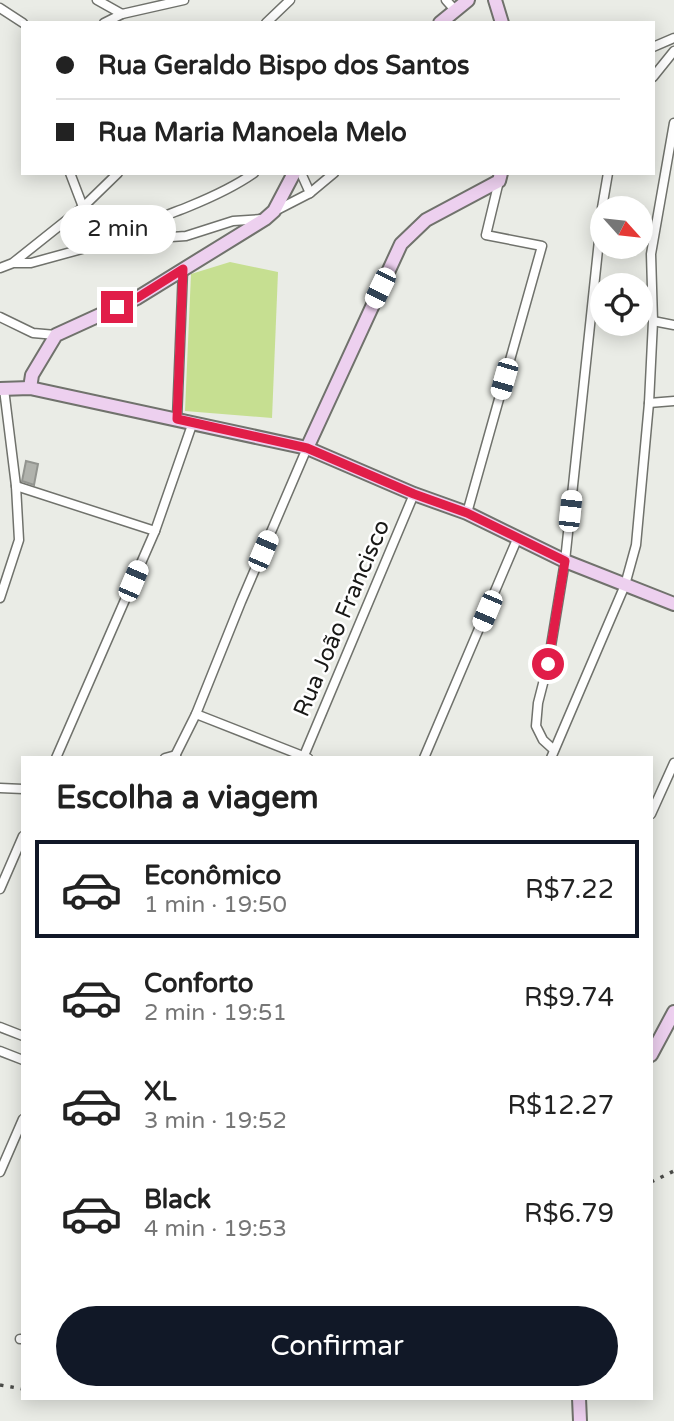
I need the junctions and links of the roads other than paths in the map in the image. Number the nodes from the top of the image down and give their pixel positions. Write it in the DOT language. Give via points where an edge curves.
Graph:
graph roads {
  1 [pos="97,0"];
  2 [pos="184,0"];
  3 [pos="290,0"];
  4 [pos="468,0"];
  5 [pos="495,0"];
  6 [pos="451,5"];
  7 [pos="0,8"];
  8 [pos="122,14"];
  9 [pos="107,21"];
  10 [pos="269,21"];
  11 [pos="441,21"];
  12 [pos="501,21"];
  13 [pos="21,22"];
  14 [pos="674,38"];
  15 [pos="655,46"];
  16 [pos="674,51"];
  17 [pos="655,75"];
  18 [pos="674,123"];
  19 [pos="71,175"];
  20 [pos="116,175"];
  21 [pos="251,175"];
  22 [pos="293,175"];
  23 [pos="302,175"];
  24 [pos="332,175"];
  25 [pos="608,175"];
  26 [pos="500,177"];
  27 [pos="310,193"];
  28 [pos="604,196"];
  29 [pos="83,207"];
  30 [pos="270,215"];
  31 [pos="135,238"];
  32 [pos="597,259"];
  33 [pos="13,263"];
  34 [pos="0,268"];
  35 [pos="183,269"];
  36 [pos="652,273"];
  37 [pos="0,317"];
  38 [pos="653,321"];
  39 [pos="674,325"];
  40 [pos="56,335"];
  41 [pos="652,336"];
  42 [pos="30,388"];
  43 [pos="2,389"];
  44 [pos="674,401"];
  45 [pos="649,403"];
  46 [pos="177,419"];
  47 [pos="193,422"];
  48 [pos="307,448"];
  49 [pos="16,486"];
  50 [pos="414,494"];
  51 [pos="467,513"];
  52 [pos="155,531"];
  53 [pos="518,537"];
  54 [pos="565,561"];
  55 [pos="625,585"];
  56 [pos="0,598"];
  57 [pos="674,604"];
  58 [pos="196,714"];
  59 [pos="553,754"];
  60 [pos="57,756"];
  61 [pos="175,756"];
  62 [pos="302,756"];
  63 [pos="305,756"];
  64 [pos="425,756"];
  65 [pos="674,763"];
  66 [pos="0,788"];
  67 [pos="21,789"];
  68 [pos="653,810"];
  69 [pos="21,840"];
  70 [pos="0,889"];
  71 [pos="674,1012"];
  72 [pos="0,1027"];
  73 [pos="21,1035"];
  74 [pos="0,1051"];
  75 [pos="653,1051"];
  76 [pos="21,1059"];
  77 [pos="21,1124"];
  78 [pos="0,1172"];
  79 [pos="579,1400"];
  80 [pos="580,1421"];
  1 -- 8 [label="street"];
  2 -- 8 [label="street"];
  3 -- 10 [label="street"];
  4 -- 6 [label="street"];
  5 -- 12 [label="street"];
  6 -- 11 [label="street"];
  7 -- 13 [label="street"];
  8 -- 9 [label="street"];
  14 -- 15 [label="street"];
  16 -- 17 [label="street"];
  18 -- 36 [label="street"];
  19 -- 29 [label="street"];
  20 -- 29 [label="street"];
  21 -- 31 [label="street" via="149,222 135,231"];
  22 -- 30 [label="street"];
  23 -- 27 [label="street"];
  24 -- 27 [label="street"];
  25 -- 28 [label="street"];
  26 -- 48 [label="street" via="426,220 401,244"];
  26 -- 51 [label="street" via="486,235 542,246"];
  27 -- 30 [label="street"];
  29 -- 33 [label="street"];
  30 -- 31 [label="street" via="186,236"];
  30 -- 35 [label="street"];
  31 -- 33 [label="street" via="31,263"];
  32 -- 54 [label="street"];
  33 -- 34 [label="street"];
  35 -- 40 [label="street" via="137,298"];
  35 -- 46 [label="street"];
  37 -- 40 [label="street" via="33,333"];
  38 -- 39 [label="street"];
  40 -- 42 [label="street" via="32,375"];
  41 -- 45 [label="street"];
  42 -- 43 [label="street"];
  42 -- 46 [label="street"];
  43 -- 49 [label="street"];
  44 -- 45 [label="street"];
  45 -- 55 [label="street" via="636,545"];
  46 -- 47 [label="street"];
  47 -- 48 [label="street"];
  47 -- 52 [label="street"];
  48 -- 50 [label="street"];
  48 -- 58 [label="street"];
  49 -- 52 [label="street"];
  49 -- 56 [label="street" via="19,540"];
  50 -- 51 [label="street"];
  50 -- 63 [label="street, Rua João Francisco"];
  51 -- 53 [label="street"];
  52 -- 60 [label="street"];
  53 -- 54 [label="street"];
  53 -- 64 [label="street"];
  54 -- 55 [label="street"];
  54 -- 59 [label="street" via="536,726"];
  55 -- 57 [label="street"];
  55 -- 59 [label="street"];
  58 -- 61 [label="street"];
  58 -- 62 [label="street"];
  65 -- 68 [label="street"];
  66 -- 67 [label="street"];
  69 -- 70 [label="street"];
  71 -- 75 [label="street"];
  72 -- 73 [label="street"];
  74 -- 76 [label="street"];
  77 -- 78 [label="street"];
  79 -- 80 [label="street"];
}
